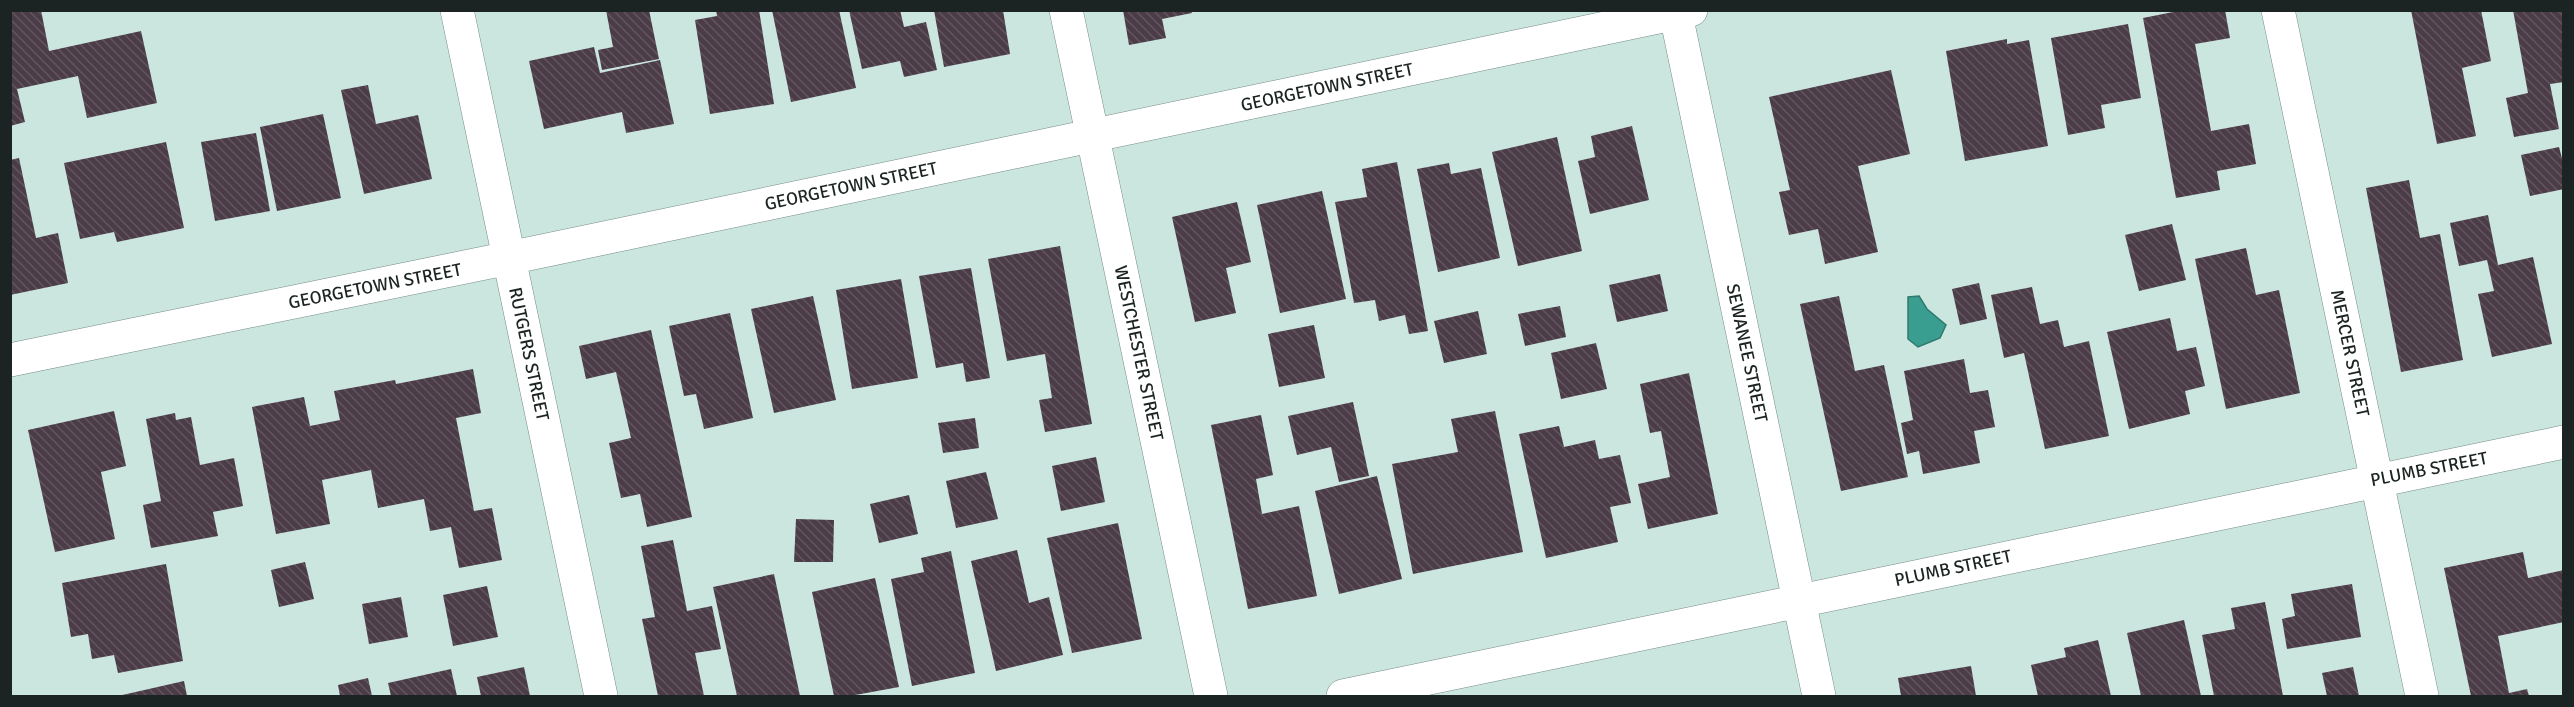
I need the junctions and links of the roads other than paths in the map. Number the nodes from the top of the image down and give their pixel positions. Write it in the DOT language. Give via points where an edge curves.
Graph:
graph roads {
  1 [pos="458,10"];
  2 [pos="1066,10"];
  3 [pos="2278,10"];
  4 [pos="1681,12"];
  5 [pos="1093,136"];
  6 [pos="509,258"];
  7 [pos="10,360"];
  8 [pos="2564,442"];
  9 [pos="2376,480"];
  10 [pos="1799,601"];
  11 [pos="601,696"];
  12 [pos="1210,696"];
  13 [pos="1343,696"];
  14 [pos="1819,696"];
  15 [pos="2422,696"];
  1 -- 6 [label="street, RUTGERS STREET"];
  2 -- 5 [label="street, WESTCHESTER STREET"];
  3 -- 9 [label="street, MERCER STREET"];
  4 -- 5 [label="street, GEORGETOWN STREET"];
  4 -- 10 [label="street, SEWANEE STREET"];
  5 -- 6 [label="street, GEORGETOWN STREET"];
  5 -- 12 [label="street, WESTCHESTER STREET"];
  6 -- 7 [label="street, GEORGETOWN STREET"];
  6 -- 11 [label="street, RUTGERS STREET"];
  8 -- 9 [label="street, PLUMB STREET"];
  9 -- 10 [label="street, PLUMB STREET"];
  9 -- 15 [label="street, MERCER STREET"];
  10 -- 13 [label="street, PLUMB STREET"];
  10 -- 14 [label="street, SEWANEE STREET"];
}
